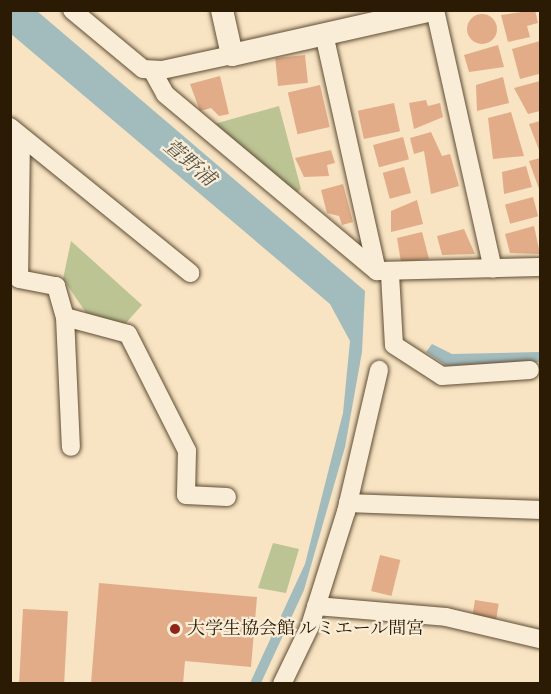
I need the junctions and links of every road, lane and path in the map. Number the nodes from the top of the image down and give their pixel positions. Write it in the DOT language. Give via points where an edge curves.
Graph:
graph roads {
  1 [pos="72,10"];
  2 [pos="222,10"];
  3 [pos="433,10"];
  4 [pos="324,34"];
  5 [pos="232,55"];
  6 [pos="153,72"];
  7 [pos="16,133"];
  8 [pos="540,267"];
  9 [pos="493,269"];
  10 [pos="383,272"];
  11 [pos="190,273"];
  12 [pos="65,317"];
  13 [pos="379,370"];
  14 [pos="530,370"];
  15 [pos="71,447"];
  16 [pos="227,497"];
  17 [pos="348,503"];
  18 [pos="540,510"];
  19 [pos="316,606"];
  20 [pos="540,639"];
  21 [pos="282,684"];
  1 -- 6 [label="street" via="142,69"];
  2 -- 5 [label="street"];
  3 -- 4 [label="street"];
  3 -- 9 [label="street"];
  4 -- 5 [label="street"];
  4 -- 10 [label="street"];
  5 -- 6 [label="street"];
  6 -- 10 [label="street" via="165,94"];
  7 -- 11 [label="street"];
  7 -- 12 [label="street" via="19,279 56,286"];
  8 -- 9 [label="street"];
  9 -- 10 [label="street"];
  10 -- 14 [label="street" via="394,345 442,376"];
  12 -- 15 [label="street"];
  12 -- 16 [label="street" via="128,334 187,451 186,495"];
  13 -- 17 [label="street"];
  17 -- 18 [label="street"];
  17 -- 19 [label="street"];
  19 -- 20 [label="street" via="446,618"];
  19 -- 21 [label="street"];
}
